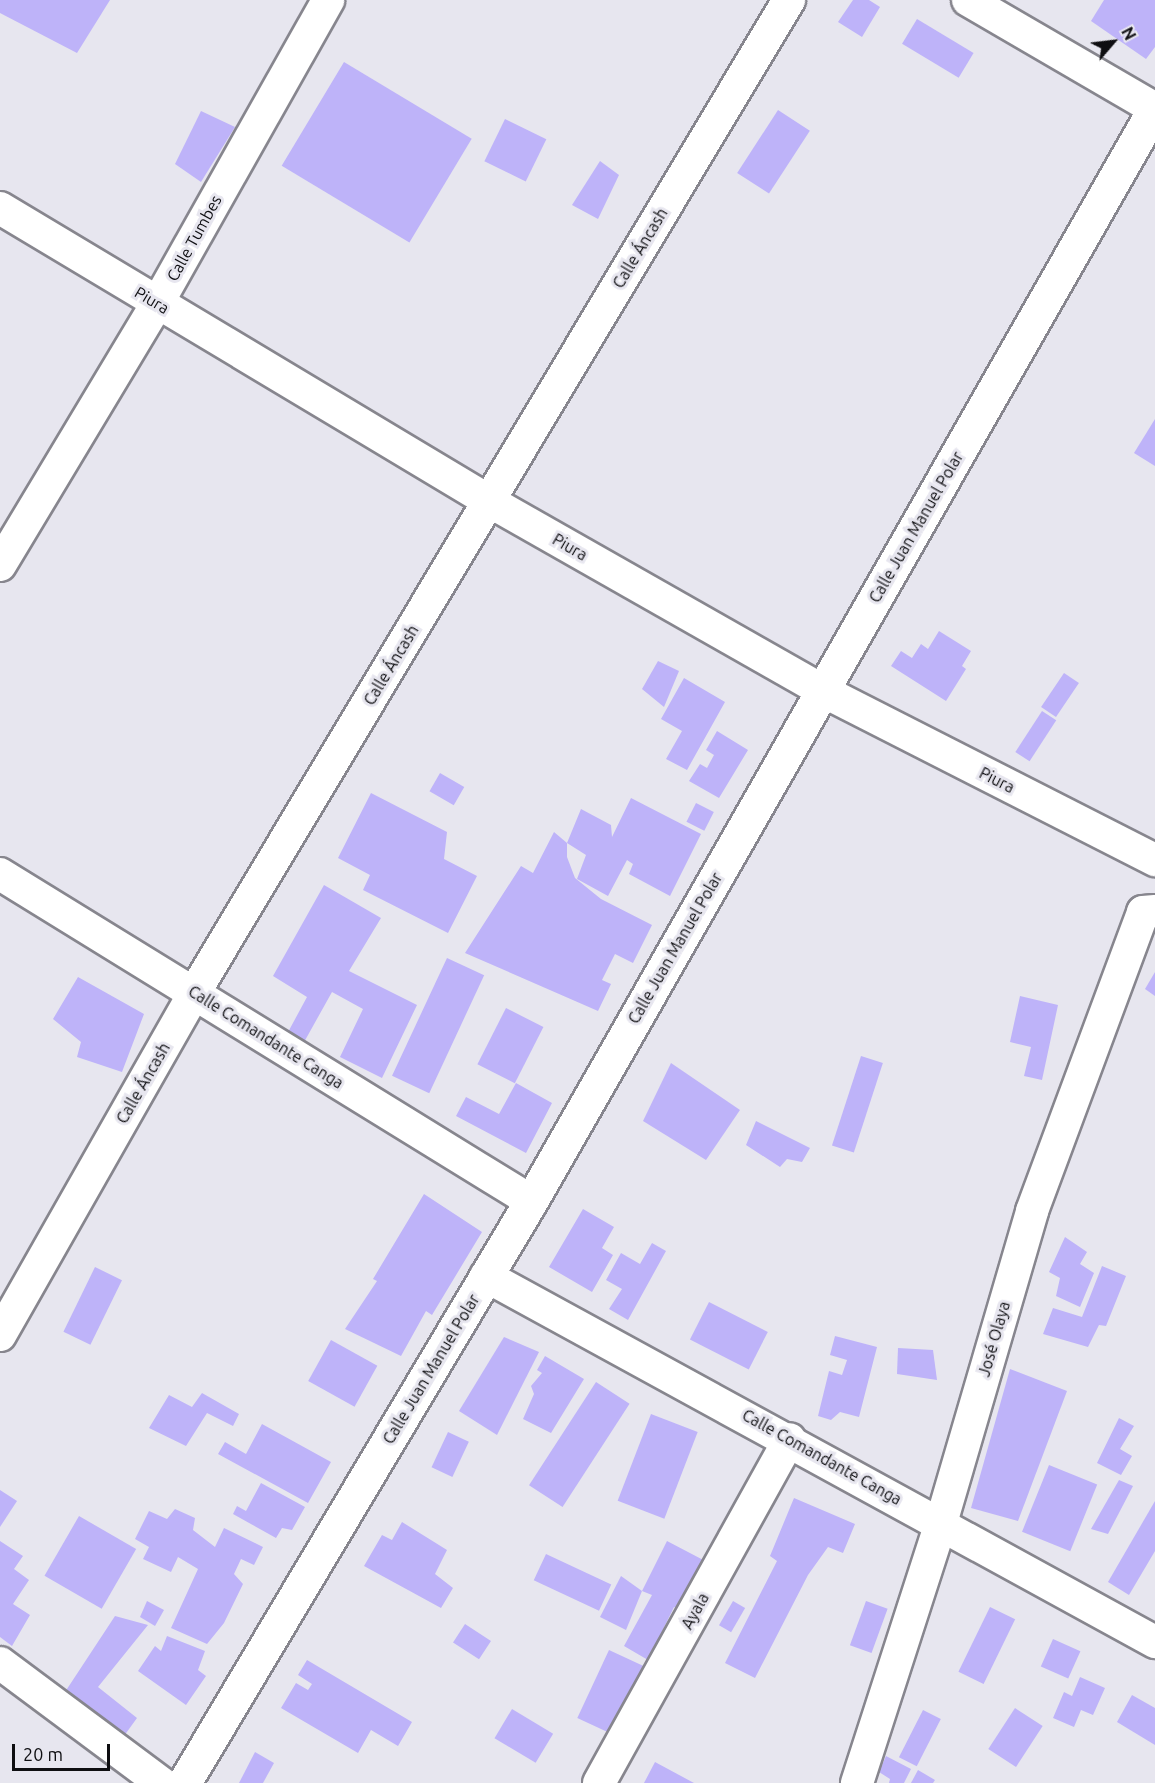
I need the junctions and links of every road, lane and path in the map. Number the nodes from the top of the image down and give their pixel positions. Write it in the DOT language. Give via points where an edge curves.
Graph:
graph roads {
  1 [pos="328,0"];
  2 [pos="789,0"];
  3 [pos="968,0"];
  4 [pos="1155,108"];
  5 [pos="0,208"];
  6 [pos="157,303"];
  7 [pos="489,501"];
  8 [pos="0,565"];
  9 [pos="823,691"];
  10 [pos="1155,861"];
  11 [pos="0,874"];
  12 [pos="1155,911"];
  13 [pos="194,993"];
  14 [pos="531,1201"];
  15 [pos="486,1276"];
  16 [pos="0,1335"];
  17 [pos="790,1439"];
  18 [pos="941,1523"];
  19 [pos="1155,1642"];
  20 [pos="0,1663"];
  21 [pos="161,1783"];
  22 [pos="184,1783"];
  23 [pos="599,1783"];
  24 [pos="856,1783"];
  1 -- 6 [label="street, Calle Tumbes"];
  2 -- 7 [label="street, Calle Áncash"];
  3 -- 4 [label="street"];
  4 -- 9 [label="street, Calle Juan Manuel Polar"];
  5 -- 6 [label="street, Piura"];
  6 -- 7 [label="street, Piura"];
  6 -- 8 [label="street, Calle Tumbes"];
  7 -- 9 [label="street, Piura"];
  7 -- 13 [label="street, Calle Áncash"];
  9 -- 10 [label="street, Piura"];
  9 -- 14 [label="street, Calle Juan Manuel Polar"];
  11 -- 13 [label="street, Calle Comandante Canga"];
  12 -- 18 [label="street, José Olaya" via="1143,912 1032,1211"];
  13 -- 14 [label="street, Calle Comandante Canga"];
  13 -- 16 [label="street, Calle Áncash"];
  14 -- 15 [label="street, Calle Juan Manuel Polar"];
  15 -- 17 [label="street, Calle Comandante Canga"];
  15 -- 22 [label="street, Calle Juan Manuel Polar"];
  17 -- 18 [label="street, Calle Comandante Canga"];
  17 -- 23 [label="street, Ayala"];
  18 -- 19 [label="street, Calle Comandante Canga"];
  18 -- 24 [label="street, José Olaya"];
  20 -- 21 [label="street"];
}
